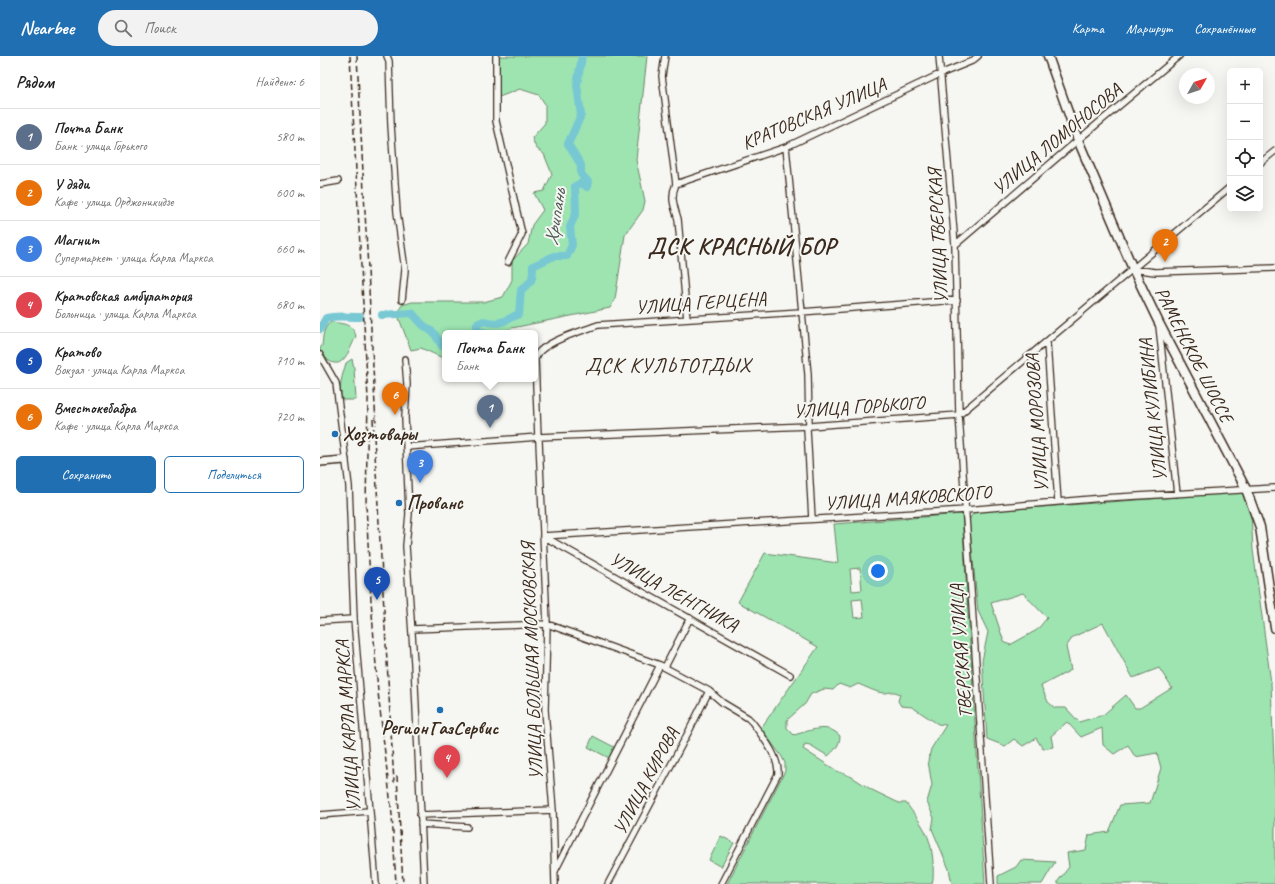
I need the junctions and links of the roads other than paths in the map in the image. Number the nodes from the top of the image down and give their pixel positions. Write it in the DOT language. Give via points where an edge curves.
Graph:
graph roads {
  1 [pos="387,56"];
  2 [pos="496,56"];
  3 [pos="665,56"];
  4 [pos="939,56"];
  5 [pos="978,56"];
  6 [pos="1048,56"];
  7 [pos="1179,56"];
  8 [pos="940,74"];
  9 [pos="1078,140"];
  10 [pos="786,147"];
  11 [pos="1275,151"];
  12 [pos="1263,161"];
  13 [pos="338,181"];
  14 [pos="320,184"];
  15 [pos="676,184"];
  16 [pos="1227,190"];
  17 [pos="955,245"];
  18 [pos="508,262"];
  19 [pos="1275,268"];
  20 [pos="1133,269"];
  21 [pos="402,300"];
  22 [pos="957,300"];
  23 [pos="801,312"];
  24 [pos="687,319"];
  25 [pos="1159,323"];
  26 [pos="1047,343"];
  27 [pos="320,354"];
  28 [pos="538,354"];
  29 [pos="405,359"];
  30 [pos="536,382"];
  31 [pos="960,416"];
  32 [pos="809,426"];
  33 [pos="538,437"];
  34 [pos="406,446"];
  35 [pos="345,460"];
  36 [pos="320,462"];
  37 [pos="1275,488"];
  38 [pos="1246,490"];
  39 [pos="1177,494"];
  40 [pos="1058,502"];
  41 [pos="966,510"];
  42 [pos="812,519"];
  43 [pos="543,536"];
  44 [pos="690,618"];
  45 [pos="354,619"];
  46 [pos="320,621"];
  47 [pos="546,624"];
  48 [pos="1275,628"];
  49 [pos="412,629"];
  50 [pos="662,666"];
  51 [pos="790,675"];
  52 [pos="709,691"];
  53 [pos="553,810"];
  54 [pos="369,811"];
  55 [pos="320,815"];
  56 [pos="420,815"];
  57 [pos="421,824"];
  58 [pos="467,826"];
  59 [pos="554,872"];
  60 [pos="376,884"];
  61 [pos="424,884"];
  62 [pos="555,884"];
  63 [pos="608,884"];
  64 [pos="721,884"];
  65 [pos="991,884"];
  1 -- 21 [label="street" via="397,212 405,270"];
  2 -- 18 [label="street" via="496,121 522,234"];
  3 -- 15 [label="street" via="662,76"];
  4 -- 8 [label="street, УЛИЦА ТВЕРСКАЯ"];
  5 -- 8 [label="street, КРАТОВСКАЯ УЛИЦА"];
  6 -- 9 [label="main road, РАМЕНСКОЕ ШОССЕ"];
  7 -- 9 [label="street, УЛИЦА ЛОМОНОСОВА"];
  8 -- 10 [label="street, КРАТОВСКАЯ УЛИЦА"];
  8 -- 17 [label="street, УЛИЦА ТВЕРСКАЯ"];
  9 -- 17 [label="street, УЛИЦА ЛОМОНОСОВА"];
  9 -- 20 [label="main road, РАМЕНСКОЕ ШОССЕ"];
  10 -- 15 [label="street, КРАТОВСКАЯ УЛИЦА"];
  10 -- 23 [label="street"];
  11 -- 12 [label="street"];
  13 -- 14 [label="street"];
  15 -- 24 [label="street" via="672,192 673,205 678,219"];
  16 -- 20 [label="street"];
  17 -- 22 [label="street, УЛИЦА ТВЕРСКАЯ"];
  19 -- 20 [label="street" via="1155,272"];
  20 -- 25 [label="main road, РАМЕНСКОЕ ШОССЕ"];
  20 -- 26 [label="street"];
  22 -- 23 [label="street, УЛИЦА ГЕРЦЕНА"];
  22 -- 31 [label="street, УЛИЦА ТВЕРСКАЯ"];
  23 -- 24 [label="street, УЛИЦА ГЕРЦЕНА"];
  23 -- 32 [label="street" via="808,374"];
  24 -- 28 [label="street, УЛИЦА ГЕРЦЕНА" via="598,324 548,345"];
  25 -- 38 [label="main road, РАМЕНСКОЕ ШОССЕ"];
  25 -- 39 [label="street, УЛИЦА КУЛИБИНА"];
  26 -- 31 [label="street"];
  26 -- 40 [label="street, УЛИЦА МОРОЗОВА"];
  27 -- 35 [label="street, УЛИЦА КАРЛА МАРКСА" via="336,383"];
  29 -- 34 [label="street"];
  30 -- 33 [label="street, УЛИЦА ГЕРЦЕНА"];
  31 -- 32 [label="street, УЛИЦА ГОРЬКОГО"];
  31 -- 41 [label="street, ТВЕРСКАЯ УЛИЦА"];
  32 -- 33 [label="street, УЛИЦА ГОРЬКОГО"];
  32 -- 42 [label="street" via="807,429"];
  33 -- 34 [label="street, УЛИЦА ГОРЬКОГО"];
  33 -- 43 [label="street, УЛИЦА БОЛЬШАЯ МОСКОВСКАЯ"];
  34 -- 49 [label="street" via="409,514 406,546"];
  35 -- 36 [label="street"];
  35 -- 45 [label="street, УЛИЦА КАРЛА МАРКСА" via="349,486"];
  37 -- 38 [label="street, УЛИЦА МАЯКОВСКОГО"];
  38 -- 39 [label="street, УЛИЦА МАЯКОВСКОГО"];
  38 -- 48 [label="main road, РАМЕНСКОЕ ШОССЕ" via="1260,527"];
  39 -- 40 [label="street, УЛИЦА МАЯКОВСКОГО"];
  40 -- 41 [label="street, УЛИЦА МАЯКОВСКОГО"];
  41 -- 42 [label="street, УЛИЦА МАЯКОВСКОГО"];
  41 -- 65 [label="street, ТВЕРСКАЯ УЛИЦА"];
  42 -- 43 [label="street, УЛИЦА МАЯКОВСКОГО"];
  43 -- 44 [label="street, УЛИЦА ЛЕНГНИКА"];
  43 -- 47 [label="street, УЛИЦА БОЛЬШАЯ МОСКОВСКАЯ"];
  44 -- 50 [label="street"];
  44 -- 51 [label="street, УЛИЦА ЛЕНГНИКА"];
  45 -- 46 [label="street"];
  45 -- 54 [label="street, УЛИЦА КАРЛА МАРКСА"];
  47 -- 49 [label="street"];
  47 -- 50 [label="street"];
  47 -- 53 [label="street, УЛИЦА БОЛЬШАЯ МОСКОВСКАЯ" via="545,710"];
  49 -- 56 [label="street"];
  50 -- 52 [label="street"];
  50 -- 59 [label="street"];
  52 -- 63 [label="street, УЛИЦА КИРОВА"];
  52 -- 64 [label="street" via="752,722 774,757 778,771"];
  53 -- 56 [label="street"];
  53 -- 59 [label="street, УЛИЦА БОЛЬШАЯ МОСКОВСКАЯ"];
  54 -- 55 [label="street"];
  54 -- 60 [label="street, УЛИЦА КАРЛА МАРКСА"];
  56 -- 57 [label="street"];
  57 -- 58 [label="street"];
  57 -- 61 [label="street"];
  59 -- 62 [label="street, УЛИЦА БОЛЬШАЯ МОСКОВСКАЯ"];
}
